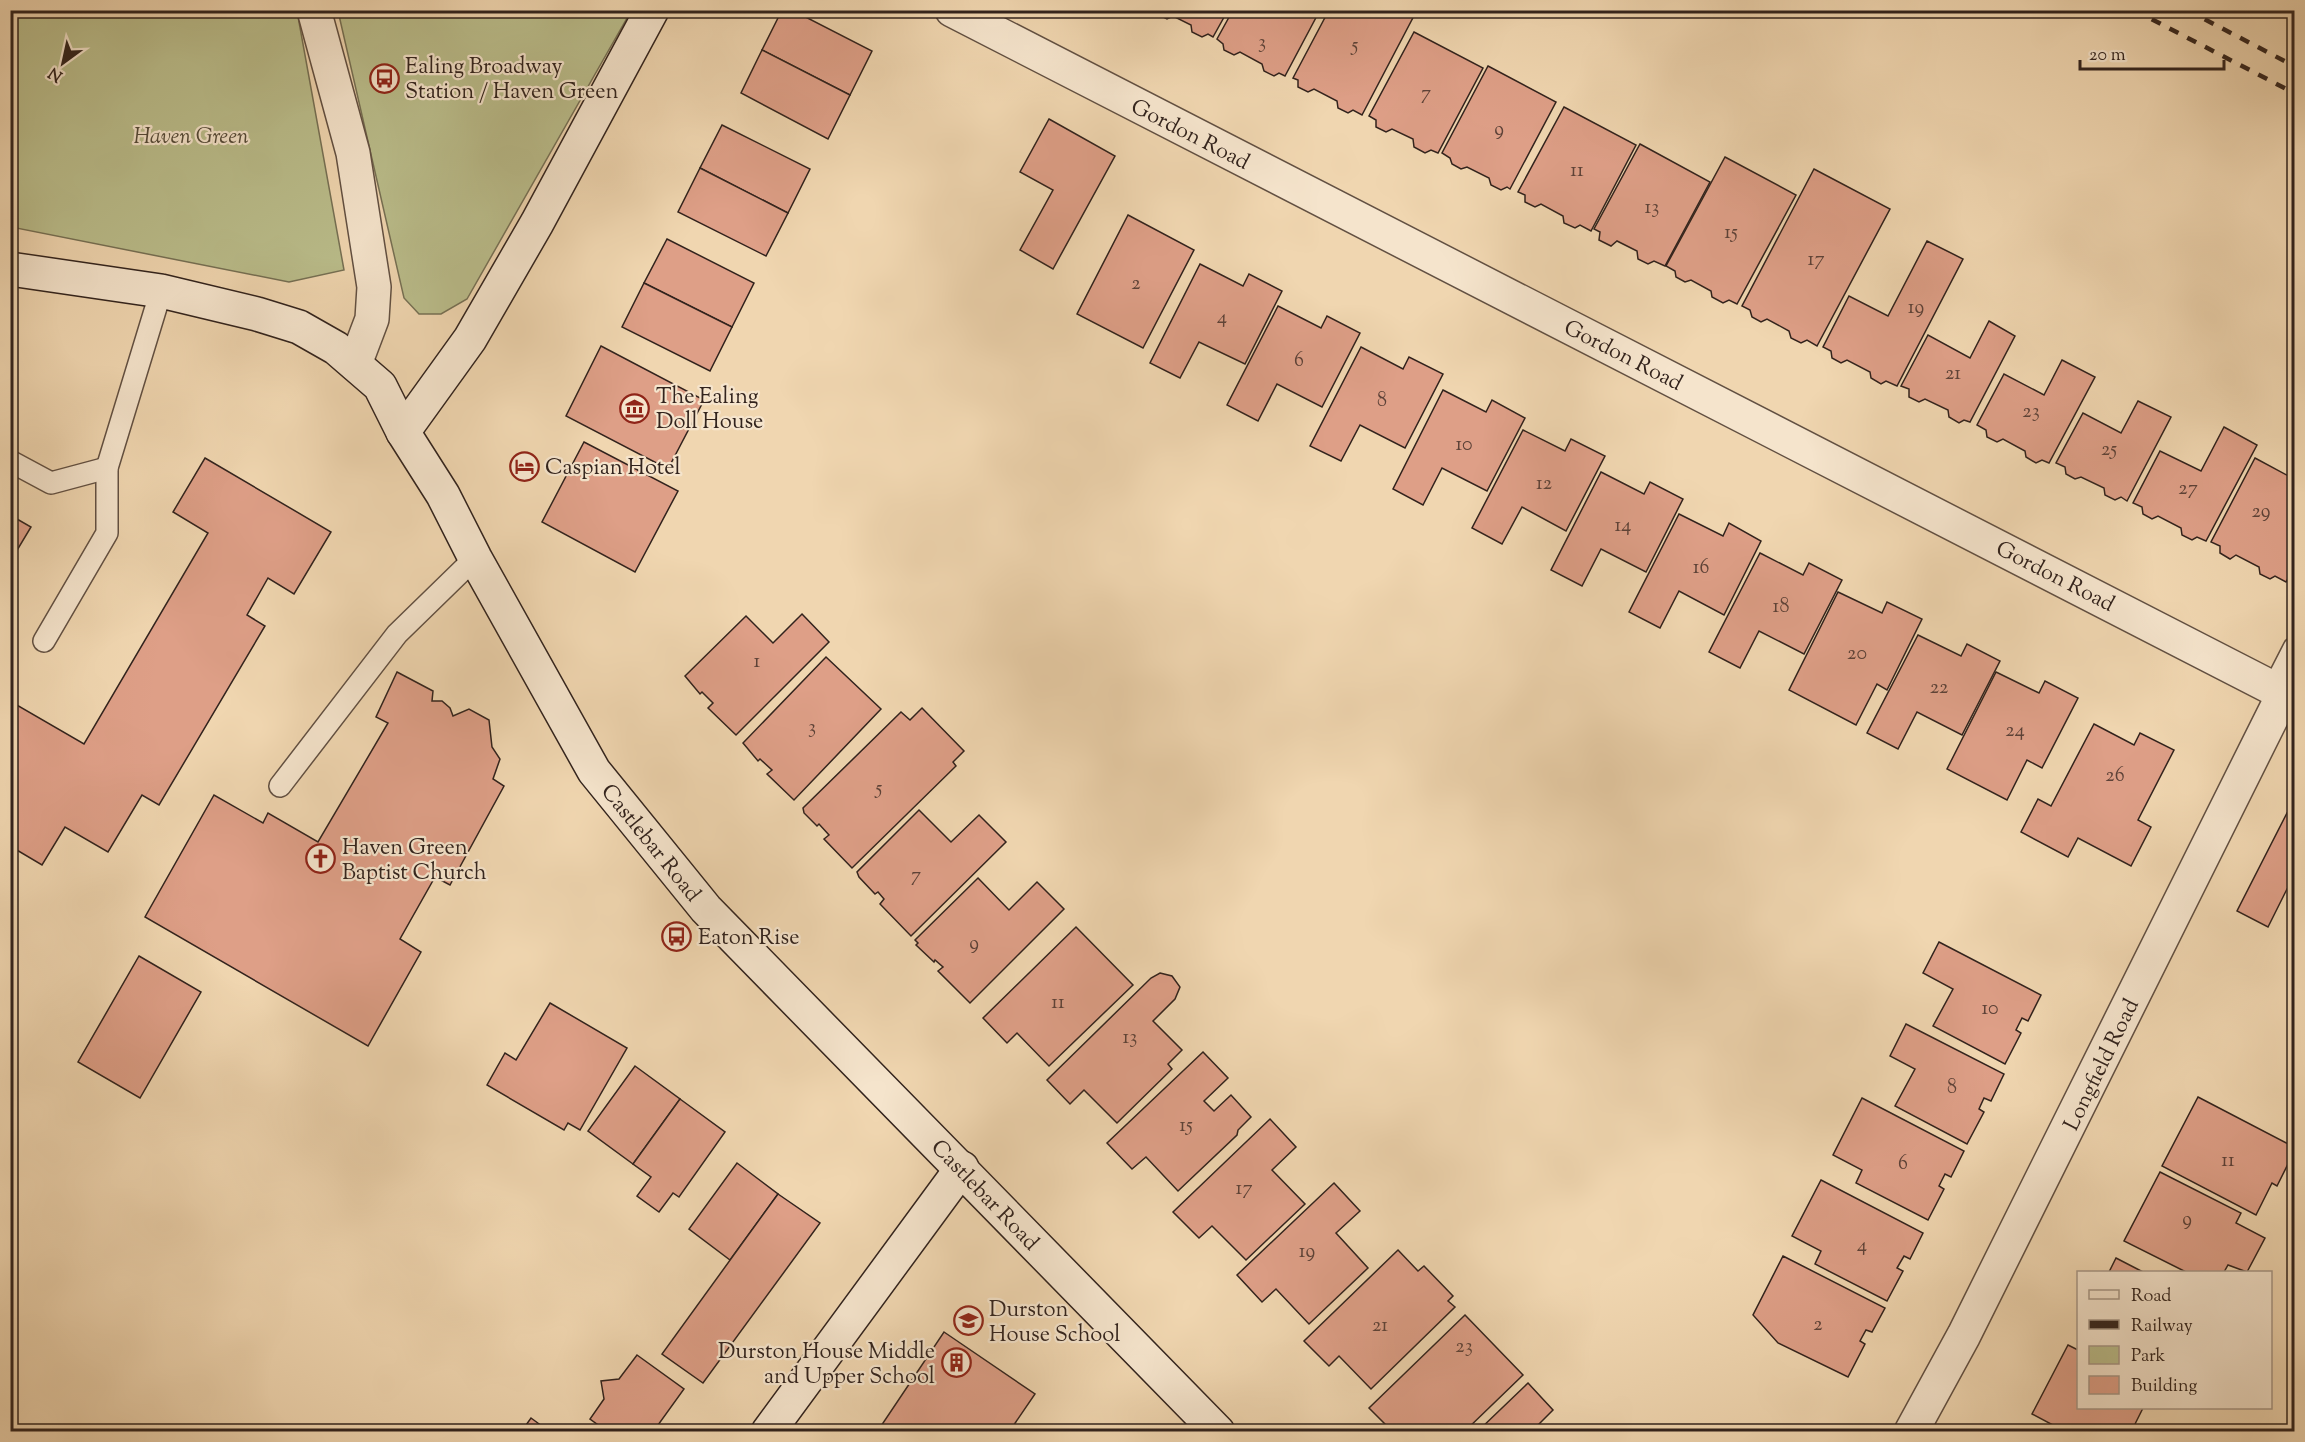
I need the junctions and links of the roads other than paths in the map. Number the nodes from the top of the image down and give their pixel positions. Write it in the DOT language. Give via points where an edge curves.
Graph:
graph roads {
  1 [pos="314,10"];
  2 [pos="652,10"];
  3 [pos="952,10"];
  4 [pos="10,269"];
  5 [pos="161,291"];
  6 [pos="355,364"];
  7 [pos="403,432"];
  8 [pos="10,461"];
  9 [pos="106,468"];
  10 [pos="475,558"];
  11 [pos="44,641"];
  12 [pos="2295,648"];
  13 [pos="2284,693"];
  14 [pos="280,786"];
  15 [pos="962,1168"];
  16 [pos="768,1431"];
  17 [pos="1218,1431"];
  18 [pos="1911,1431"];
  1 -- 6 [label="street" via="353,153 374,287 372,319"];
  2 -- 7 [label="street" via="470,339"];
  3 -- 13 [label="street, Gordon Road"];
  4 -- 5 [label="street"];
  5 -- 6 [label="street" via="299,327"];
  5 -- 9 [label="lane"];
  6 -- 7 [label="street, Castlebar Road" via="380,386"];
  7 -- 10 [label="street, Castlebar Road" via="443,495"];
  8 -- 9 [label="lane" via="51,483"];
  9 -- 11 [label="lane" via="107,533"];
  10 -- 14 [label="lane" via="397,634"];
  10 -- 15 [label="street, Castlebar Road" via="594,771 706,909"];
  12 -- 13 [label="lane"];
  13 -- 18 [label="street, Longfield Road" via="1964,1335"];
  15 -- 16 [label="street"];
  15 -- 17 [label="street, Castlebar Road"];
}
